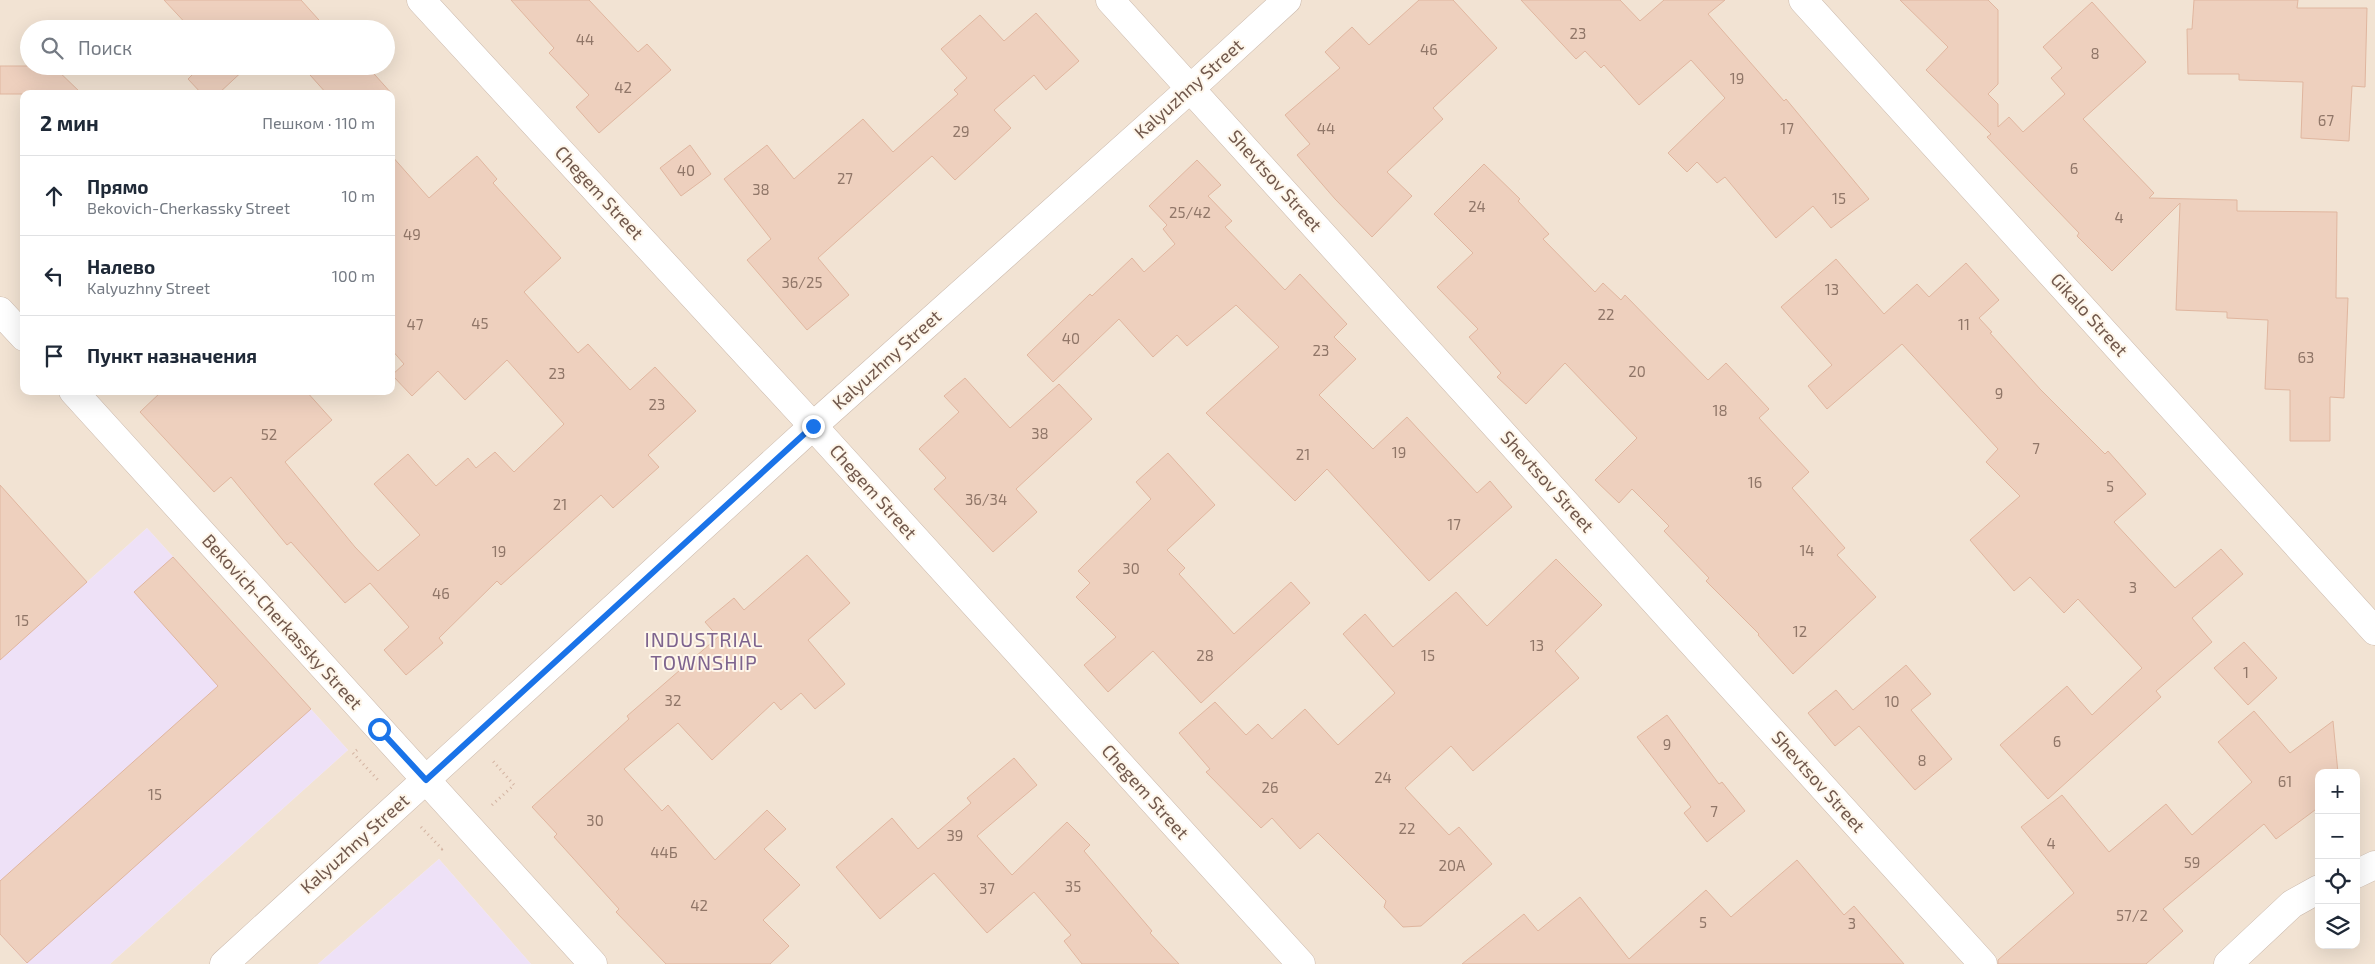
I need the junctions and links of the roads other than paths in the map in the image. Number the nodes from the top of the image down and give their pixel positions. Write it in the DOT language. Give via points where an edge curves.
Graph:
graph roads {
  1 [pos="421,0"];
  2 [pos="1110,0"];
  3 [pos="1287,0"];
  4 [pos="1803,0"];
  5 [pos="1191,88"];
  6 [pos="0,311"];
  7 [pos="20,333"];
  8 [pos="77,395"];
  9 [pos="813,426"];
  10 [pos="2375,631"];
  11 [pos="426,780"];
  12 [pos="2375,865"];
  13 [pos="2360,872"];
  14 [pos="2315,891"];
  15 [pos="224,964"];
  16 [pos="593,964"];
  17 [pos="1301,964"];
  18 [pos="1983,964"];
  19 [pos="2228,964"];
  1 -- 9 [label="street, Chegem Street"];
  2 -- 5 [label="street, Shevtsov Street"];
  3 -- 5 [label="street, Kalyuzhny Street"];
  4 -- 10 [label="street, Gikalo Street"];
  5 -- 9 [label="street, Kalyuzhny Street"];
  5 -- 18 [label="street, Shevtsov Street"];
  6 -- 7 [label="street"];
  8 -- 11 [label="street, Bekovich-Cherkassky Street"];
  9 -- 11 [label="street, Kalyuzhny Street"];
  9 -- 17 [label="street, Chegem Street"];
  11 -- 15 [label="street, Kalyuzhny Street"];
  11 -- 16 [label="street, Bekovich-Cherkassky Street"];
  12 -- 13 [label="street"];
  14 -- 19 [label="street" via="2292,904"];
}
